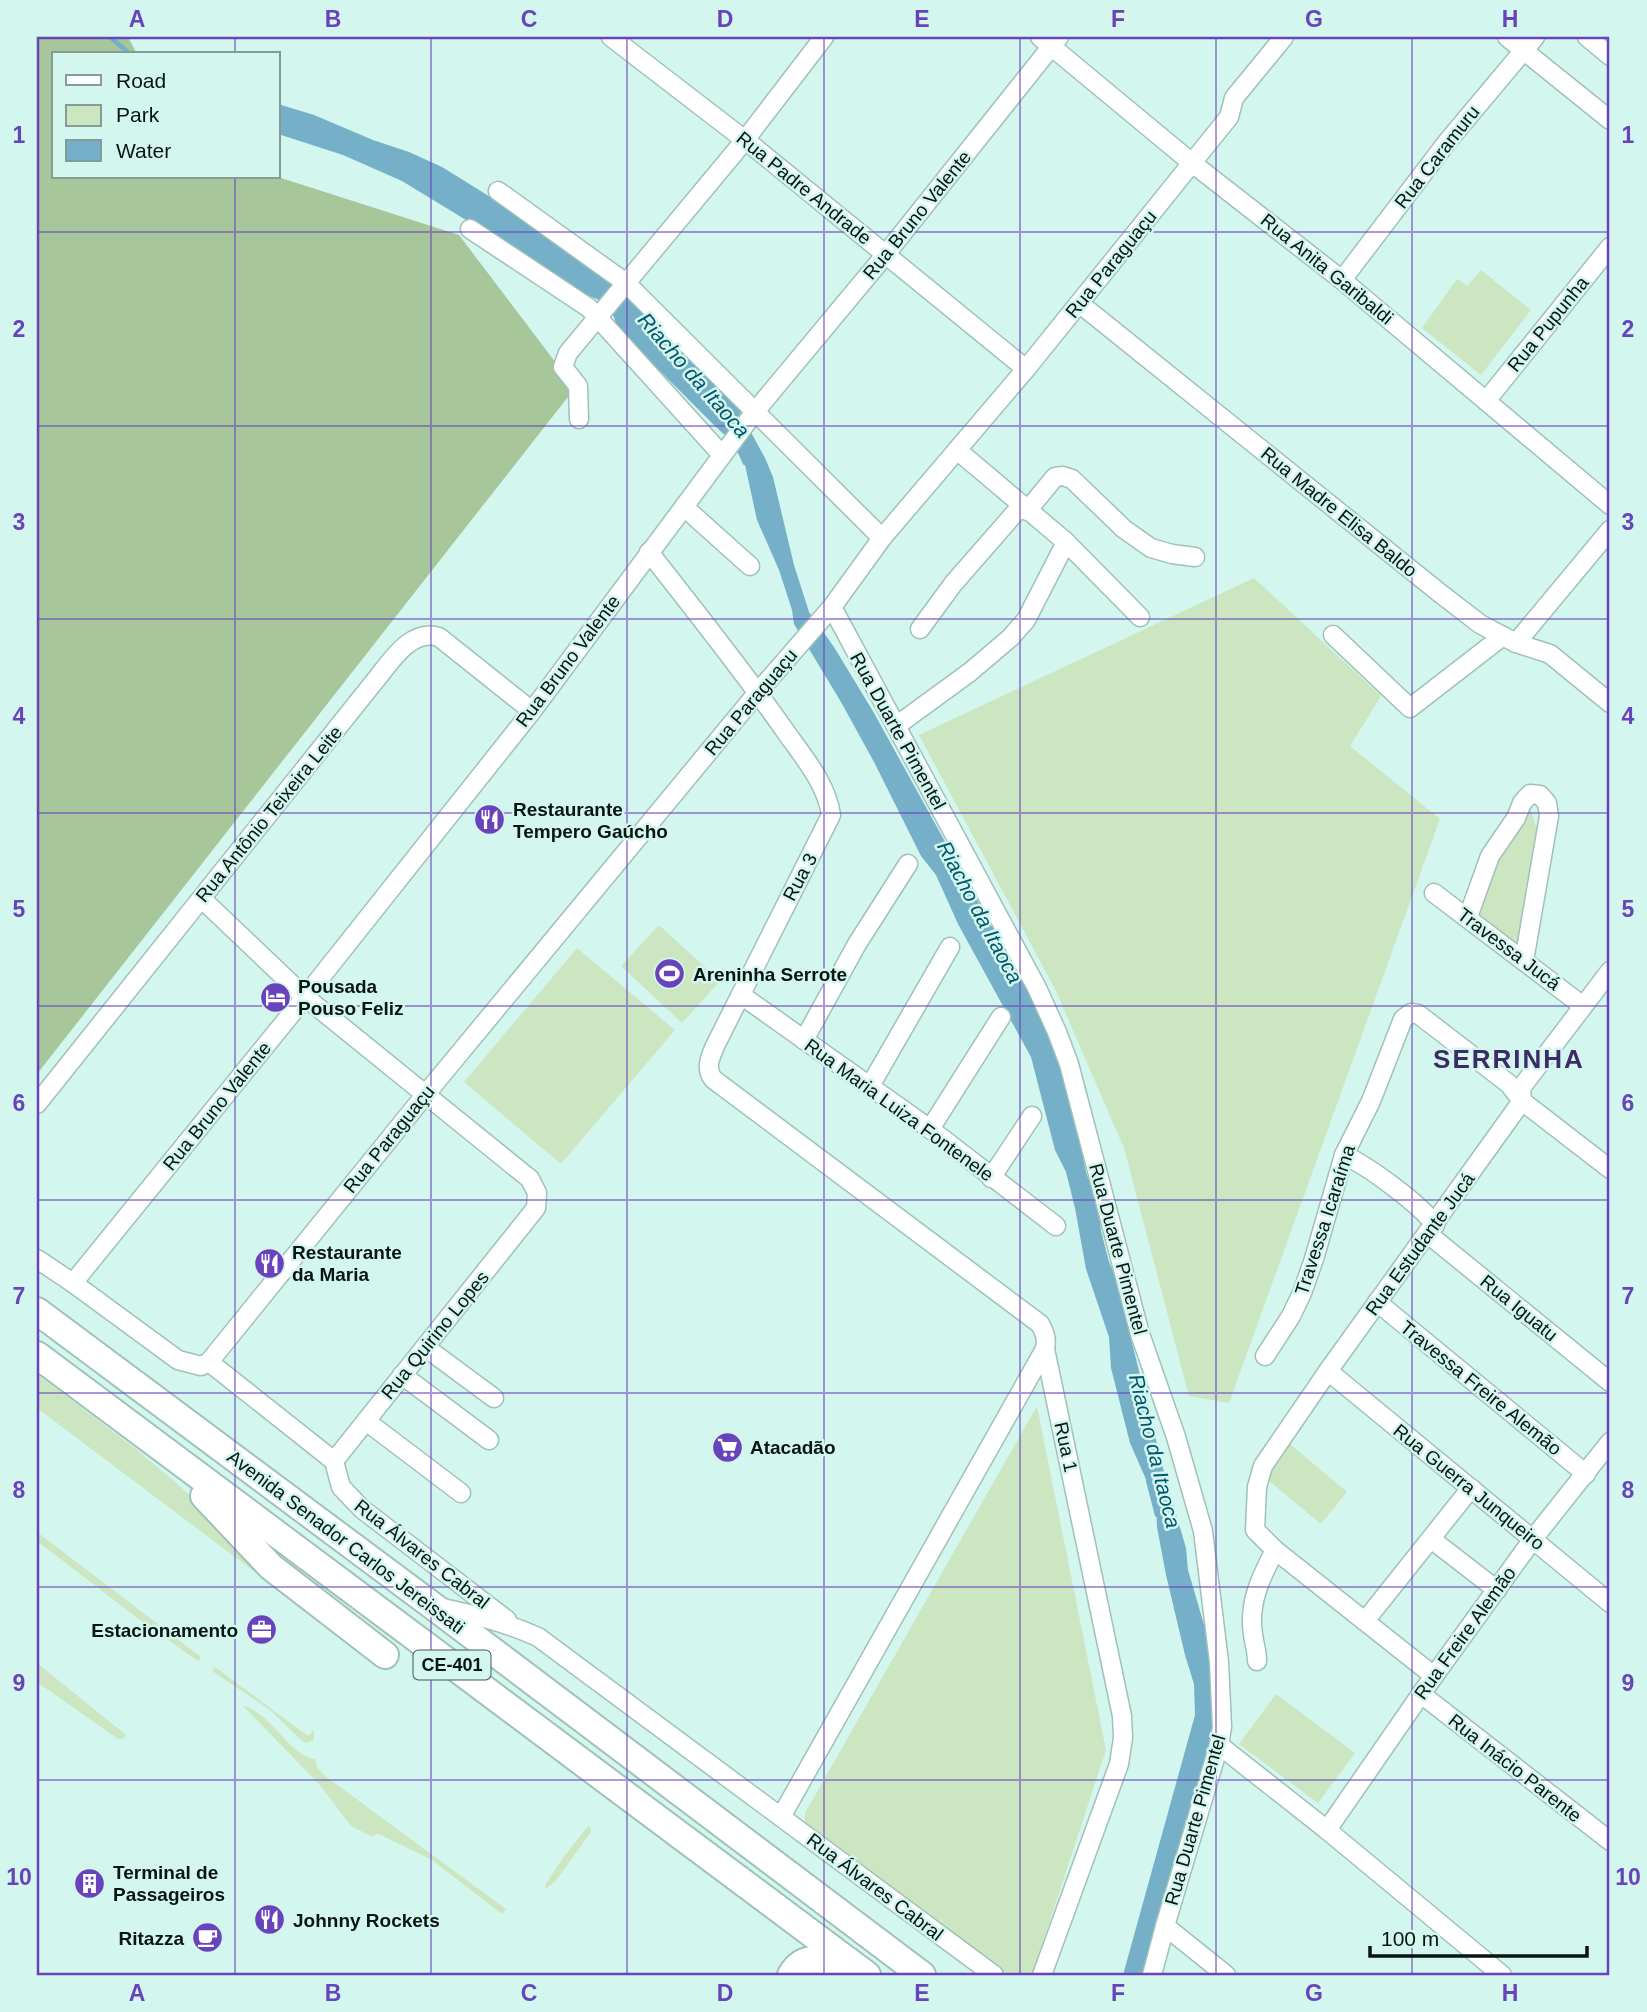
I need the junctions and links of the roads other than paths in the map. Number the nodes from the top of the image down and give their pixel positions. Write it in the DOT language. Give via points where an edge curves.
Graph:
graph roads {
  1 [pos="611,37"];
  2 [pos="824,37"];
  3 [pos="1284,37"];
  4 [pos="1507,37"];
  5 [pos="1587,37"];
  6 [pos="1050,40"];
  7 [pos="1529,43"];
  8 [pos="1610,56"];
  9 [pos="1610,120"];
  10 [pos="745,140"];
  11 [pos="1192,163"];
  12 [pos="498,191"];
  13 [pos="470,229"];
  14 [pos="1610,247"];
  15 [pos="886,254"];
  16 [pos="1342,280"];
  17 [pos="623,286"];
  18 [pos="1079,303"];
  19 [pos="601,315"];
  20 [pos="1026,369"];
  21 [pos="1486,401"];
  22 [pos="754,413"];
  23 [pos="579,419"];
  24 [pos="957,450"];
  25 [pos="724,453"];
  26 [pos="1610,505"];
  27 [pos="684,507"];
  28 [pos="1024,508"];
  29 [pos="1610,530"];
  30 [pos="882,538"];
  31 [pos="1066,542"];
  32 [pos="649,552"];
  33 [pos="1195,556"];
  34 [pos="750,566"];
  35 [pos="829,610"];
  36 [pos="1140,617"];
  37 [pos="919,629"];
  38 [pos="1333,635"];
  39 [pos="1510,639"];
  40 [pos="758,692"];
  41 [pos="1610,703"];
  42 [pos="532,711"];
  43 [pos="896,726"];
  44 [pos="908,864"];
  45 [pos="1434,893"];
  46 [pos="202,899"];
  47 [pos="1468,917"];
  48 [pos="950,947"];
  49 [pos="1524,961"];
  50 [pos="1610,971"];
  51 [pos="741,995"];
  52 [pos="305,997"];
  53 [pos="1583,1006"];
  54 [pos="1001,1017"];
  55 [pos="804,1040"];
  56 [pos="708,1069"];
  57 [pos="870,1086"];
  58 [pos="425,1095"];
  59 [pos="1522,1101"];
  60 [pos="37,1104"];
  61 [pos="1032,1115"];
  62 [pos="930,1129"];
  63 [pos="1343,1155"];
  64 [pos="1610,1169"];
  65 [pos="991,1178"];
  66 [pos="1056,1226"];
  67 [pos="1431,1230"];
  68 [pos="37,1259"];
  69 [pos="73,1283"];
  70 [pos="1377,1302"];
  71 [pos="37,1311"];
  72 [pos="425,1347"];
  73 [pos="1045,1349"];
  74 [pos="37,1355"];
  75 [pos="1265,1356"];
  76 [pos="209,1362"];
  77 [pos="1328,1371"];
  78 [pos="402,1375"];
  79 [pos="1610,1382"];
  80 [pos="494,1398"];
  81 [pos="366,1420"];
  82 [pos="489,1440"];
  83 [pos="152,1441"];
  84 [pos="1610,1442"];
  85 [pos="334,1461"];
  86 [pos="1586,1474"];
  87 [pos="1471,1488"];
  88 [pos="461,1493"];
  89 [pos="1431,1539"];
  90 [pos="1533,1539"];
  91 [pos="1275,1550"];
  92 [pos="1497,1590"];
  93 [pos="1610,1603"];
  94 [pos="433,1606"];
  95 [pos="1365,1621"];
  96 [pos="517,1628"];
  97 [pos="385,1655"];
  98 [pos="1257,1661"];
  99 [pos="1434,1676"];
  100 [pos="1421,1694"];
  101 [pos="1219,1745"];
  102 [pos="781,1817"];
  103 [pos="1326,1830"];
  104 [pos="1610,1841"];
  105 [pos="1165,1926"];
  106 [pos="863,1972"];
  107 [pos="792,1975"];
  108 [pos="922,1975"];
  109 [pos="994,1975"];
  110 [pos="1042,1975"];
  111 [pos="1152,1975"];
  112 [pos="1226,1975"];
  113 [pos="1502,1975"];
  1 -- 10 [label="street, Rua Padre Andrade"];
  2 -- 10 [label="street"];
  3 -- 11 [label="street, Rua Paraguaçu" via="1234,98 1229,117"];
  4 -- 7 [label="street"];
  5 -- 8 [label="street"];
  6 -- 11 [label="street, Rua Anita Garibaldi"];
  6 -- 15 [label="street, Rua Bruno Valente"];
  7 -- 9 [label="street"];
  7 -- 16 [label="street, Rua Caramuru"];
  10 -- 15 [label="street, Rua Padre Andrade"];
  10 -- 17 [label="street"];
  11 -- 16 [label="street, Rua Anita Garibaldi"];
  11 -- 18 [label="street, Rua Paraguaçu"];
  12 -- 17 [label="street"];
  13 -- 19 [label="street"];
  14 -- 21 [label="street, Rua Pupunha"];
  15 -- 20 [label="street, Rua Padre Andrade"];
  15 -- 22 [label="street, Rua Bruno Valente"];
  16 -- 21 [label="street, Rua Anita Garibaldi"];
  17 -- 19 [label="street"];
  17 -- 22 [label="street"];
  18 -- 20 [label="street, Rua Paraguaçu"];
  18 -- 39 [label="street, Rua Madre Elisa Baldo" via="1441,594 1480,624"];
  19 -- 23 [label="street" via="563,363 578,386"];
  19 -- 25 [label="street"];
  20 -- 24 [label="street, Rua Paraguaçu"];
  21 -- 26 [label="street, Rua Anita Garibaldi"];
  22 -- 25 [label="street, Rua Bruno Valente"];
  22 -- 30 [label="street"];
  24 -- 28 [label="street"];
  24 -- 30 [label="street, Rua Paraguaçu"];
  25 -- 27 [label="street, Rua Bruno Valente"];
  27 -- 32 [label="street, Rua Bruno Valente"];
  27 -- 34 [label="street"];
  28 -- 31 [label="street"];
  28 -- 33 [label="street" via="1055,477 1062,476 1072,479 1145,544"];
  28 -- 37 [label="street" via="953,584"];
  29 -- 39 [label="street"];
  30 -- 35 [label="street, Rua Paraguaçu"];
  31 -- 36 [label="street"];
  31 -- 43 [label="street" via="1026,620 1010,638"];
  32 -- 40 [label="street, Rua 3"];
  32 -- 42 [label="street, Rua Bruno Valente"];
  35 -- 40 [label="street, Rua Paraguaçu"];
  35 -- 43 [label="street, Rua Duarte Pimentel"];
  38 -- 39 [label="street" via="1410,708"];
  39 -- 41 [label="street, Rua Madre Elisa Baldo" via="1550,654"];
  40 -- 51 [label="street, Rua 3" via="826,794 831,815"];
  40 -- 58 [label="street, Rua Paraguaçu"];
  42 -- 46 [label="street, Rua Antônio Teixeira Leite" via="439,637 416,637 374,681"];
  42 -- 52 [label="street, Rua Bruno Valente"];
  43 -- 101 [label="street, Rua Duarte Pimentel" via="1037,988 1069,1064 1140,1334 1203,1531 1219,1662"];
  44 -- 55 [label="street"];
  45 -- 47 [label="street, Travessa Jucá"];
  46 -- 52 [label="street"];
  46 -- 60 [label="street, Rua Antônio Teixeira Leite"];
  47 -- 49 [label="street, Travessa Jucá"];
  47 -- 49 [label="street" via="1490,856 1522,803 1531,794 1540,794 1549,816"];
  48 -- 57 [label="street"];
  49 -- 53 [label="street, Travessa Jucá"];
  50 -- 53 [label="street, Rua Estudante Jucá"];
  51 -- 55 [label="street, Rua Maria Luiza Fontenele"];
  51 -- 56 [label="street, Rua 3"];
  52 -- 58 [label="street"];
  52 -- 69 [label="street, Rua Bruno Valente"];
  53 -- 59 [label="street, Rua Estudante Jucá" via="1521,1088"];
  54 -- 62 [label="street"];
  55 -- 57 [label="street, Rua Maria Luiza Fontenele"];
  56 -- 73 [label="street, Rua 1" via="713,1079 1040,1324 1047,1341"];
  57 -- 62 [label="street, Rua Maria Luiza Fontenele"];
  58 -- 72 [label="street, Rua Quirino Lopes" via="530,1179 537,1193 536,1208"];
  58 -- 76 [label="street, Rua Paraguaçu"];
  59 -- 63 [label="street, Travessa Icaraíma" via="1509,1084 1411,1013 1403,1019 1371,1101"];
  59 -- 64 [label="street"];
  59 -- 67 [label="street, Rua Estudante Jucá"];
  61 -- 65 [label="street"];
  62 -- 65 [label="street, Rua Maria Luiza Fontenele"];
  63 -- 67 [label="street, Rua Iguatu" via="1421,1210"];
  63 -- 75 [label="street, Travessa Icaraíma" via="1302,1293"];
  65 -- 66 [label="street, Rua Maria Luiza Fontenele"];
  67 -- 70 [label="street, Rua Estudante Jucá"];
  67 -- 79 [label="street, Rua Iguatu"];
  68 -- 69 [label="street"];
  69 -- 76 [label="street" via="178,1360 201,1366"];
  70 -- 77 [label="street, Rua Estudante Jucá"];
  70 -- 86 [label="street, Travessa Freire Alemão"];
  71 -- 94 [label="main road, Avenida Senador Carlos Jereissati / CE-401"];
  72 -- 78 [label="street, Rua Quirino Lopes"];
  72 -- 80 [label="street"];
  73 -- 102 [label="street"];
  73 -- 110 [label="street, Rua 1" via="1124,1738 1119,1764"];
  74 -- 83 [label="main road, Avenida Senador Carlos Jereissati / CE-401"];
  76 -- 85 [label="street"];
  77 -- 87 [label="street, Rua Guerra Junqueiro"];
  77 -- 91 [label="street, Rua Estudante Jucá" via="1264,1466 1257,1488 1255,1530"];
  78 -- 81 [label="street, Rua Quirino Lopes"];
  78 -- 82 [label="street"];
  81 -- 85 [label="street, Rua Quirino Lopes"];
  81 -- 88 [label="street"];
  83 -- 97 [label="main road" via="271,1567"];
  83 -- 106 [label="main road, Avenida Senador Carlos Jereissati / CE-401"];
  84 -- 86 [label="street, Rua Freire Alemão"];
  85 -- 96 [label="street, Rua Álvares Cabral" via="341,1487 362,1509"];
  86 -- 90 [label="street, Rua Freire Alemão"];
  87 -- 89 [label="street"];
  87 -- 90 [label="street, Rua Guerra Junqueiro"];
  89 -- 92 [label="street"];
  89 -- 95 [label="street"];
  90 -- 92 [label="street, Rua Freire Alemão"];
  90 -- 93 [label="street, Rua Guerra Junqueiro"];
  91 -- 95 [label="street"];
  91 -- 98 [label="street" via="1258,1584 1253,1608"];
  92 -- 99 [label="street, Rua Freire Alemão"];
  94 -- 96 [label="street, Rua Álvares Cabral"];
  94 -- 108 [label="main road, Avenida Senador Carlos Jereissati / CE-401"];
  95 -- 99 [label="street"];
  96 -- 102 [label="street, Rua Álvares Cabral" via="538,1637"];
  99 -- 100 [label="street, Rua Freire Alemão"];
  100 -- 103 [label="street, Rua Freire Alemão"];
  100 -- 104 [label="street, Rua Inácio Parente"];
  101 -- 103 [label="street"];
  101 -- 105 [label="street, Rua Duarte Pimentel"];
  102 -- 109 [label="street, Rua Álvares Cabral"];
  103 -- 113 [label="street"];
  105 -- 111 [label="street, Rua Duarte Pimentel"];
  105 -- 112 [label="street"];
  106 -- 107 [label="main road" via="821,1959 805,1961"];
}
